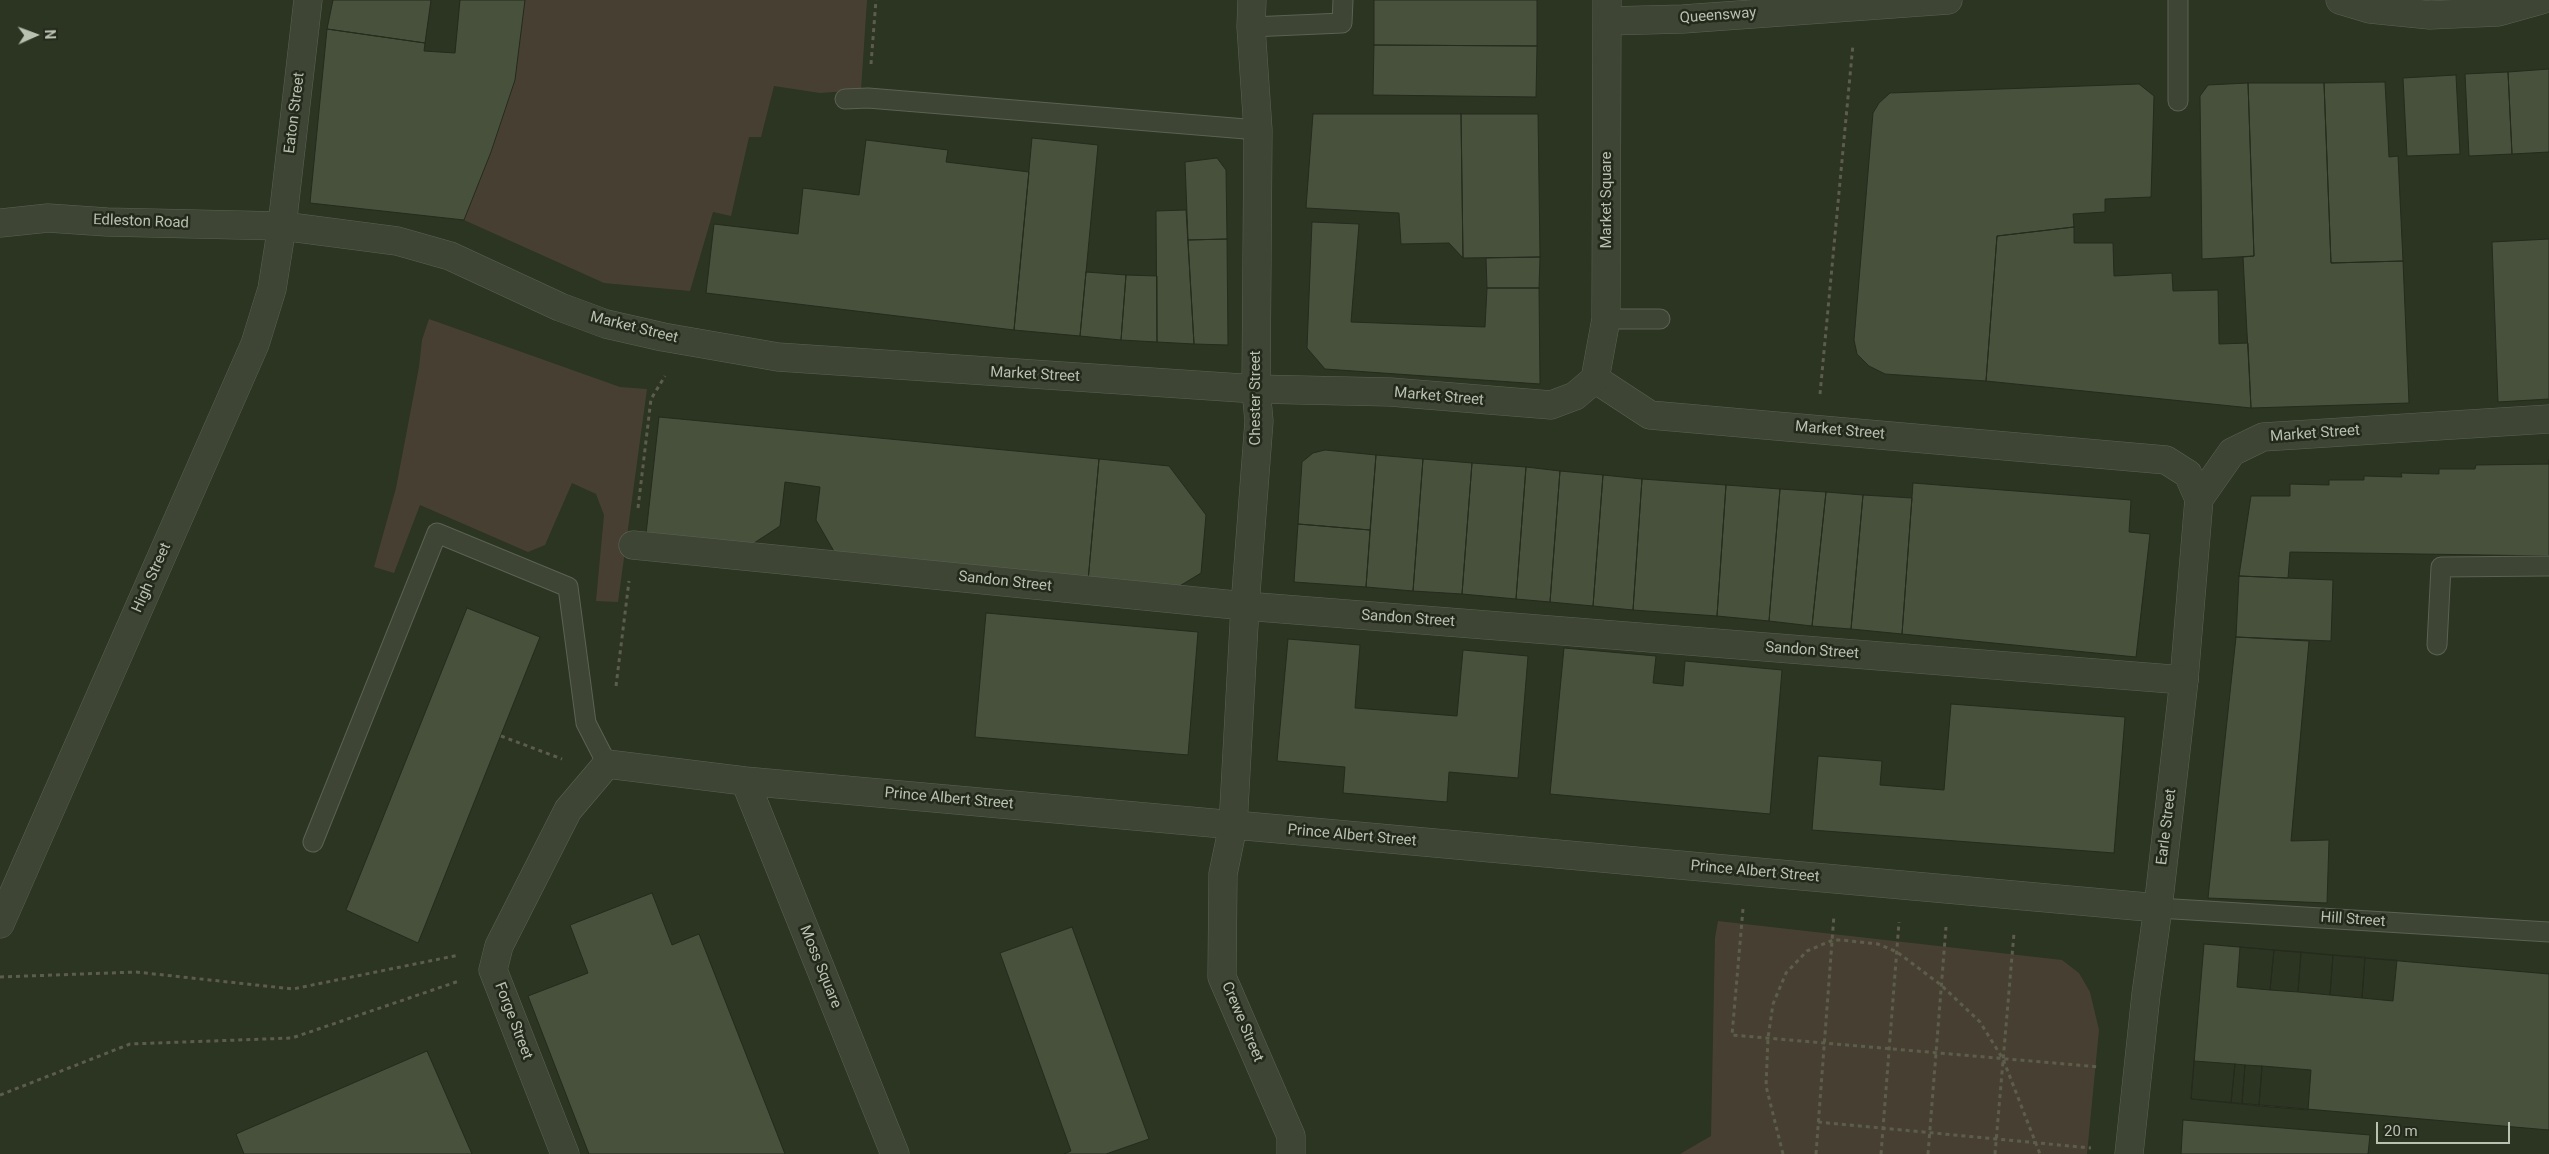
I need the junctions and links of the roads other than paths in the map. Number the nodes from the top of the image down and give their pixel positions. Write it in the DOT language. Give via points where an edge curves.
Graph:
graph roads {
  1 [pos="308,0"];
  2 [pos="1252,0"];
  3 [pos="1343,0"];
  4 [pos="1948,0"];
  5 [pos="2178,0"];
  6 [pos="2340,0"];
  7 [pos="2541,0"];
  8 [pos="1608,10"];
  9 [pos="1251,27"];
  10 [pos="846,99"];
  11 [pos="2178,101"];
  12 [pos="1258,130"];
  13 [pos="0,223"];
  14 [pos="282,226"];
  15 [pos="1606,319"];
  16 [pos="1660,319"];
  17 [pos="1595,379"];
  18 [pos="1256,389"];
  19 [pos="2549,419"];
  20 [pos="2199,499"];
  21 [pos="634,545"];
  22 [pos="2549,566"];
  23 [pos="1245,606"];
  24 [pos="2437,645"];
  25 [pos="2184,680"];
  26 [pos="607,764"];
  27 [pos="746,781"];
  28 [pos="1233,826"];
  29 [pos="313,842"];
  30 [pos="2158,908"];
  31 [pos="0,924"];
  32 [pos="2549,932"];
  33 [pos="2129,1153"];
  34 [pos="565,1154"];
  35 [pos="894,1154"];
  36 [pos="1291,1154"];
  1 -- 14 [label="street, Eaton Street"];
  2 -- 9 [label="street, Chester Street"];
  3 -- 9 [label="lane" via="1342,23"];
  4 -- 8 [label="street, Queensway" via="1683,19"];
  5 -- 11 [label="lane"];
  6 -- 7 [label="street" via="2370,9 2430,16 2498,12"];
  8 -- 15 [label="street, Market Square"];
  9 -- 12 [label="street, Chester Street"];
  10 -- 12 [label="lane" via="868,98"];
  12 -- 18 [label="street, Chester Street"];
  13 -- 14 [label="street, Edleston Road" via="48,218"];
  14 -- 18 [label="street, Market Street" via="397,241 450,256 560,307 606,324 662,337 788,358"];
  14 -- 31 [label="street, High Street" via="272,289 255,344"];
  15 -- 16 [label="lane"];
  15 -- 17 [label="street, Market Square"];
  17 -- 18 [label="street, Market Street" via="1575,396 1551,405 1390,392"];
  17 -- 20 [label="street, Market Street" via="1650,415 2166,460 2188,474"];
  18 -- 23 [label="street, Chester Street" via="1259,421"];
  19 -- 20 [label="street, Market Street" via="2263,437 2232,452"];
  20 -- 25 [label="street, Earle Street"];
  21 -- 23 [label="street, Sandon Street"];
  22 -- 24 [label="lane" via="2441,568"];
  23 -- 25 [label="street, Sandon Street"];
  23 -- 28 [label="street, Chester Street"];
  25 -- 30 [label="street, Earle Street"];
  26 -- 27 [label="street, Prince Albert Street"];
  26 -- 29 [label="lane" via="586,723 568,587 437,533"];
  26 -- 34 [label="street, Forge Street" via="568,810 496,958"];
  27 -- 28 [label="street, Prince Albert Street"];
  27 -- 35 [label="street, Moss Square"];
  28 -- 30 [label="street, Prince Albert Street"];
  28 -- 36 [label="street, Crewe Street" via="1223,874 1222,977 1291,1136"];
  30 -- 32 [label="lane, Hill Street"];
  30 -- 33 [label="street, Earle Street"];
}
